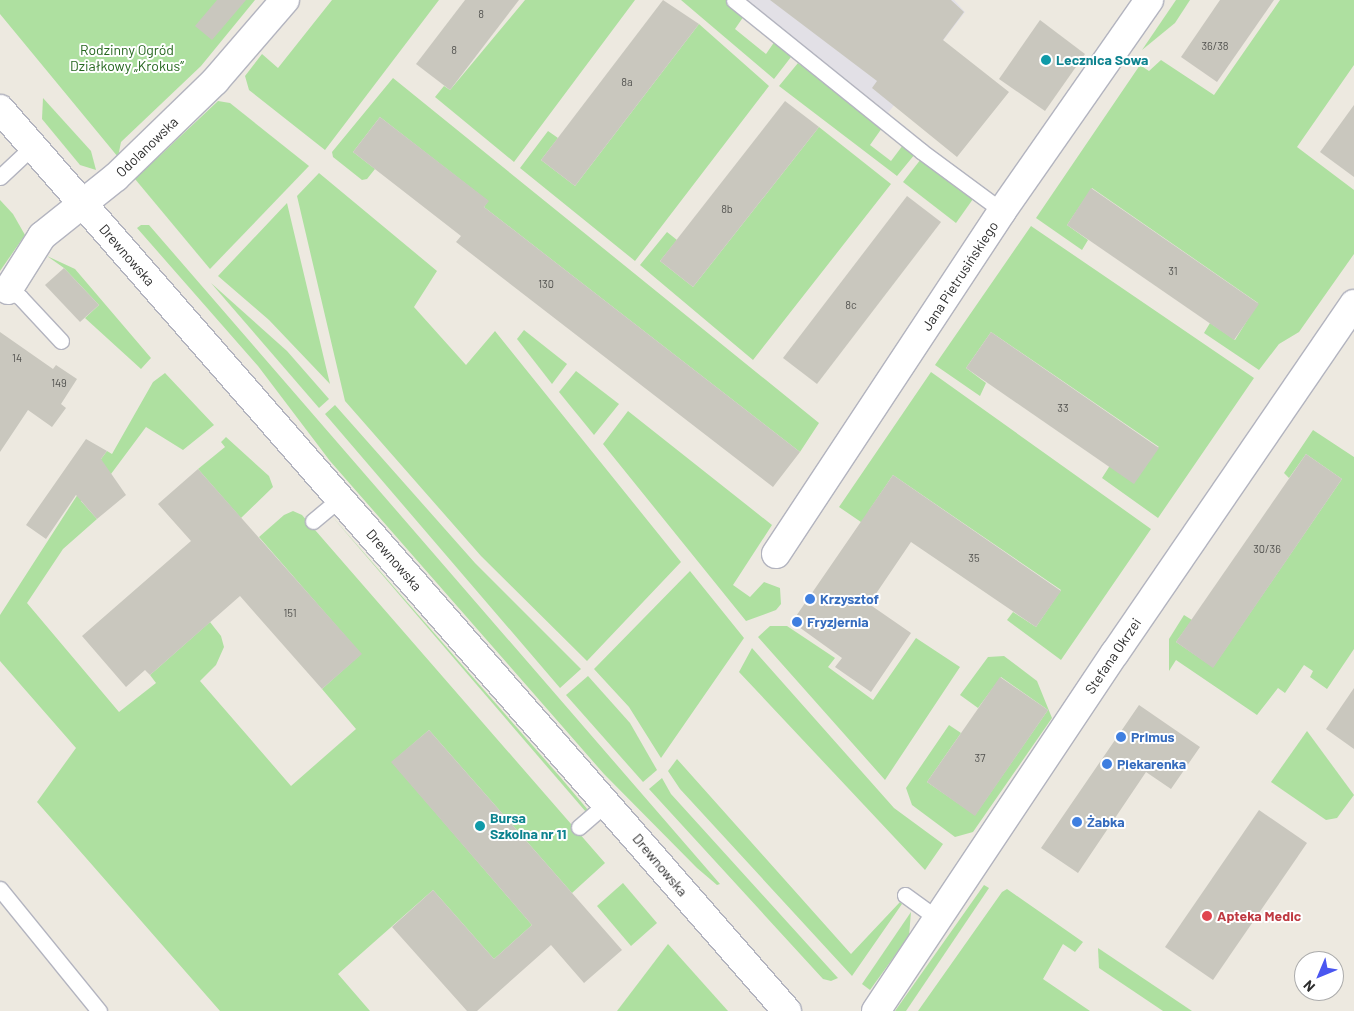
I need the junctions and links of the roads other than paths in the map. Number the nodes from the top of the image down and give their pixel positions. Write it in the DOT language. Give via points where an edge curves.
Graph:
graph roads {
  1 [pos="285,0"];
  2 [pos="734,0"];
  3 [pos="1148,0"];
  4 [pos="0,109"];
  5 [pos="33,146"];
  6 [pos="0,177"];
  7 [pos="81,203"];
  8 [pos="1002,212"];
  9 [pos="8,290"];
  10 [pos="1354,304"];
  11 [pos="61,341"];
  12 [pos="340,498"];
  13 [pos="313,521"];
  14 [pos="776,554"];
  15 [pos="606,803"];
  16 [pos="579,827"];
  17 [pos="0,889"];
  18 [pos="905,895"];
  19 [pos="938,919"];
  20 [pos="99,1011"];
  21 [pos="787,1011"];
  22 [pos="876,1011"];
  1 -- 7 [label="street, Odolanowska" via="215,81 116,177"];
  2 -- 8 [label="lane"];
  3 -- 8 [label="street, Jana Pietrusińskiego"];
  4 -- 5 [label="street, Drewnowska"];
  5 -- 6 [label="lane"];
  5 -- 7 [label="street, Drewnowska"];
  7 -- 9 [label="street, Odolanowska" via="42,236"];
  7 -- 12 [label="street, Drewnowska"];
  8 -- 14 [label="street, Jana Pietrusińskiego"];
  9 -- 11 [label="lane" via="20,298"];
  10 -- 19 [label="street, Stefana Okrzei"];
  12 -- 13 [label="lane"];
  12 -- 15 [label="street, Drewnowska"];
  15 -- 16 [label="lane"];
  15 -- 21 [label="street, Drewnowska"];
  17 -- 20 [label="lane"];
  18 -- 19 [label="lane"];
  19 -- 22 [label="street, Stefana Okrzei"];
}
